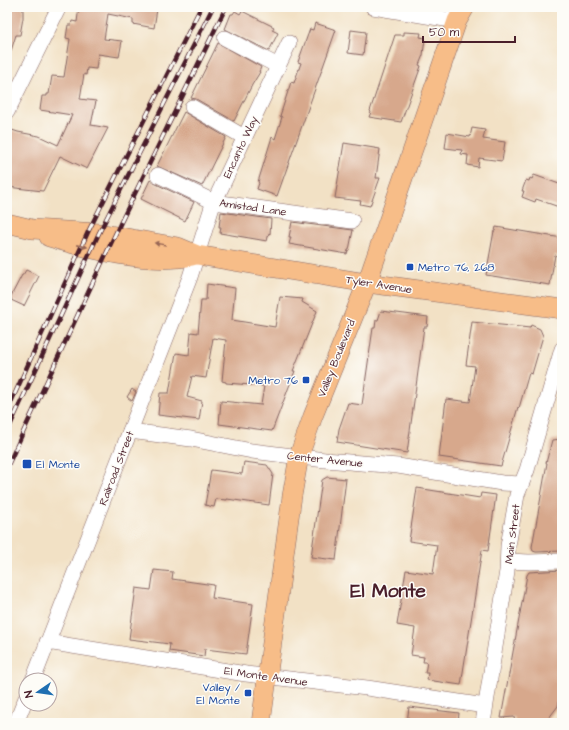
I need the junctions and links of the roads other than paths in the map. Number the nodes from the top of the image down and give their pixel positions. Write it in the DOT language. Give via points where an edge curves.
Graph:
graph roads {
  1 [pos="59,7"];
  2 [pos="373,7"];
  3 [pos="461,14"];
  4 [pos="225,38"];
  5 [pos="290,43"];
  6 [pos="278,66"];
  7 [pos="192,108"];
  8 [pos="7,112"];
  9 [pos="244,137"];
  10 [pos="158,175"];
  11 [pos="214,202"];
  12 [pos="352,221"];
  13 [pos="7,224"];
  14 [pos="197,255"];
  15 [pos="367,282"];
  16 [pos="562,309"];
  17 [pos="562,349"];
  18 [pos="130,431"];
  19 [pos="299,456"];
  20 [pos="520,484"];
  21 [pos="508,561"];
  22 [pos="562,561"];
  23 [pos="47,642"];
  24 [pos="36,672"];
  25 [pos="269,676"];
  26 [pos="485,706"];
  27 [pos="20,712"];
  28 [pos="16,723"];
  29 [pos="261,723"];
  30 [pos="483,723"];
  1 -- 8 [label="street"];
  2 -- 3 [label="street"];
  3 -- 15 [label="main road, Valley Boulevard"];
  4 -- 6 [label="street"];
  5 -- 6 [label="street, Encanto Way"];
  6 -- 9 [label="street, Encanto Way"];
  7 -- 9 [label="street"];
  9 -- 11 [label="street, Encanto Way"];
  10 -- 11 [label="street, Amistad Lane"];
  11 -- 12 [label="street, Amistad Lane"];
  11 -- 14 [label="street, Encanto Way"];
  13 -- 14 [label="main road, Tyler Avenue" via="32,229 99,233 178,247"];
  14 -- 15 [label="main road, Tyler Avenue"];
  14 -- 18 [label="street, Railroad Street"];
  15 -- 16 [label="main road, Tyler Avenue"];
  15 -- 19 [label="main road, Valley Boulevard"];
  17 -- 20 [label="street, Main Street" via="529,464"];
  18 -- 19 [label="street, Center Avenue"];
  18 -- 23 [label="street, Railroad Street"];
  19 -- 20 [label="street, Center Avenue"];
  19 -- 25 [label="main road, Valley Boulevard"];
  20 -- 21 [label="street, Main Street" via="510,534"];
  21 -- 22 [label="street"];
  21 -- 26 [label="street, Main Street"];
  23 -- 24 [label="street, Railroad Street"];
  23 -- 25 [label="street, El Monte Avenue"];
  25 -- 26 [label="street, El Monte Avenue"];
  25 -- 29 [label="main road, Valley Boulevard"];
  26 -- 30 [label="street, Main Street"];
  27 -- 28 [label="street"];
}
